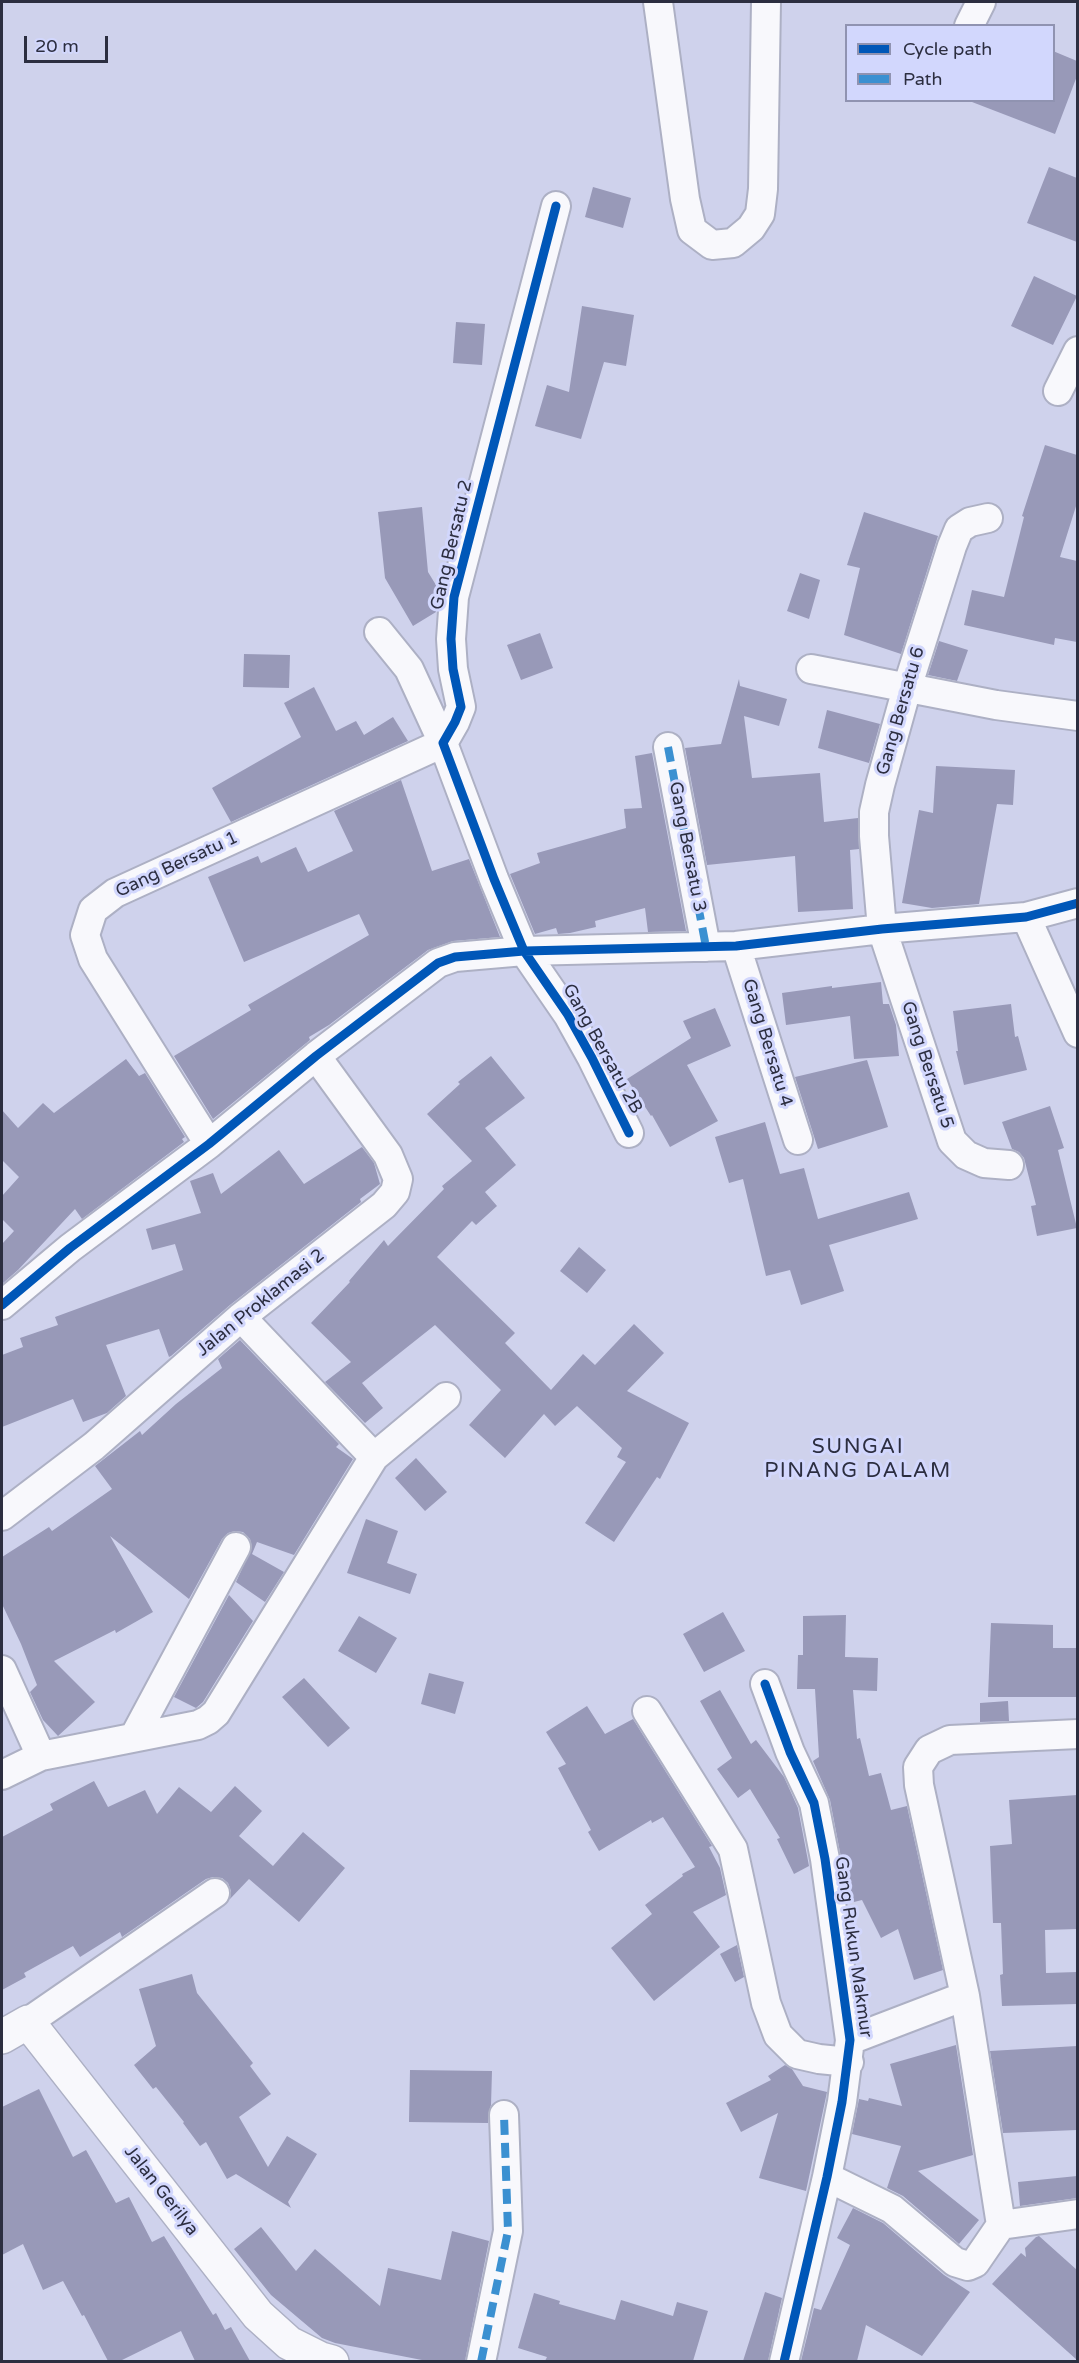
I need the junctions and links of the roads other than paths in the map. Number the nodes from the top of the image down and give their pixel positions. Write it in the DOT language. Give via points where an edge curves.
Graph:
graph roads {
  1 [pos="658,2"];
  2 [pos="766,2"];
  3 [pos="981,2"];
  4 [pos="970,24"];
  5 [pos="556,206"];
  6 [pos="1077,351"];
  7 [pos="1058,391"];
  8 [pos="988,519"];
  9 [pos="379,632"];
  10 [pos="811,669"];
  11 [pos="907,688"];
  12 [pos="1077,716"];
  13 [pos="442,743"];
  14 [pos="669,747"];
  15 [pos="1077,903"];
  16 [pos="1026,917"];
  17 [pos="882,929"];
  18 [pos="736,946"];
  19 [pos="706,947"];
  20 [pos="524,951"];
  21 [pos="1077,1033"];
  22 [pos="316,1056"];
  23 [pos="629,1133"];
  24 [pos="798,1140"];
  25 [pos="208,1144"];
  26 [pos="1009,1165"];
  27 [pos="2,1305"];
  28 [pos="241,1317"];
  29 [pos="446,1397"];
  30 [pos="374,1457"];
  31 [pos="2,1516"];
  32 [pos="236,1547"];
  33 [pos="2,1670"];
  34 [pos="765,1684"];
  35 [pos="647,1711"];
  36 [pos="1077,1734"];
  37 [pos="134,1737"];
  38 [pos="41,1756"];
  39 [pos="2,1775"];
  40 [pos="215,1893"];
  41 [pos="965,1996"];
  42 [pos="15,2030"];
  43 [pos="849,2051"];
  44 [pos="504,2115"];
  45 [pos="827,2177"];
  46 [pos="1077,2214"];
  47 [pos="1001,2225"];
  48 [pos="332,2361"];
  49 [pos="481,2361"];
  50 [pos="784,2361"];
  1 -- 2 [label="street" via="685,199 692,230 712,245 733,243 760,214"];
  3 -- 4 [label="street"];
  5 -- 13 [label="street, Gang Bersatu 2" via="454,597 451,639 460,707"];
  6 -- 7 [label="street"];
  8 -- 11 [label="street, Gang Bersatu 6" via="970,522 959,529"];
  9 -- 13 [label="street" via="409,669"];
  10 -- 11 [label="street"];
  11 -- 12 [label="street"];
  11 -- 17 [label="street, Gang Bersatu 6" via="874,812"];
  13 -- 20 [label="street"];
  13 -- 25 [label="street, Gang Bersatu 1" via="115,893 93,910 85,935 93,959"];
  14 -- 19 [label="street, Gang Bersatu 3"];
  15 -- 16 [label="street"];
  16 -- 17 [label="street"];
  16 -- 21 [label="street"];
  17 -- 18 [label="street"];
  17 -- 26 [label="street, Gang Bersatu 5" via="952,1141 966,1155 984,1163"];
  18 -- 19 [label="street"];
  18 -- 24 [label="street, Gang Bersatu 4"];
  19 -- 20 [label="street"];
  20 -- 22 [label="street" via="455,957 438,963"];
  20 -- 23 [label="street, Gang Bersatu 2B" via="568,1015"];
  22 -- 25 [label="street"];
  22 -- 28 [label="street, Jalan Proklamasi 2" via="388,1155 397,1185 384,1205"];
  25 -- 27 [label="street" via="70,1248"];
  28 -- 30 [label="street"];
  28 -- 31 [label="street, Jalan Proklamasi 2" via="94,1446"];
  29 -- 30 [label="street"];
  30 -- 37 [label="street" via="216,1713 198,1725"];
  32 -- 37 [label="street"];
  33 -- 38 [label="street"];
  34 -- 43 [label="street, Gang Rukun Makmur" via="814,1803 825,1858"];
  35 -- 43 [label="street" via="733,1849 766,2003 778,2035 797,2054 819,2060"];
  36 -- 41 [label="street" via="950,1740 929,1750 918,1767"];
  37 -- 38 [label="street"];
  38 -- 39 [label="street"];
  40 -- 42 [label="street"];
  41 -- 43 [label="street"];
  41 -- 47 [label="street"];
  42 -- 48 [label="street, Jalan Gerilya" via="258,2315 289,2343"];
  43 -- 45 [label="street, Gang Rukun Makmur"];
  44 -- 49 [label="street" via="508,2231"];
  45 -- 47 [label="street" via="892,2210 955,2262 968,2266 975,2264"];
  45 -- 50 [label="street, Gang Rukun Makmur"];
  46 -- 47 [label="street"];
}
